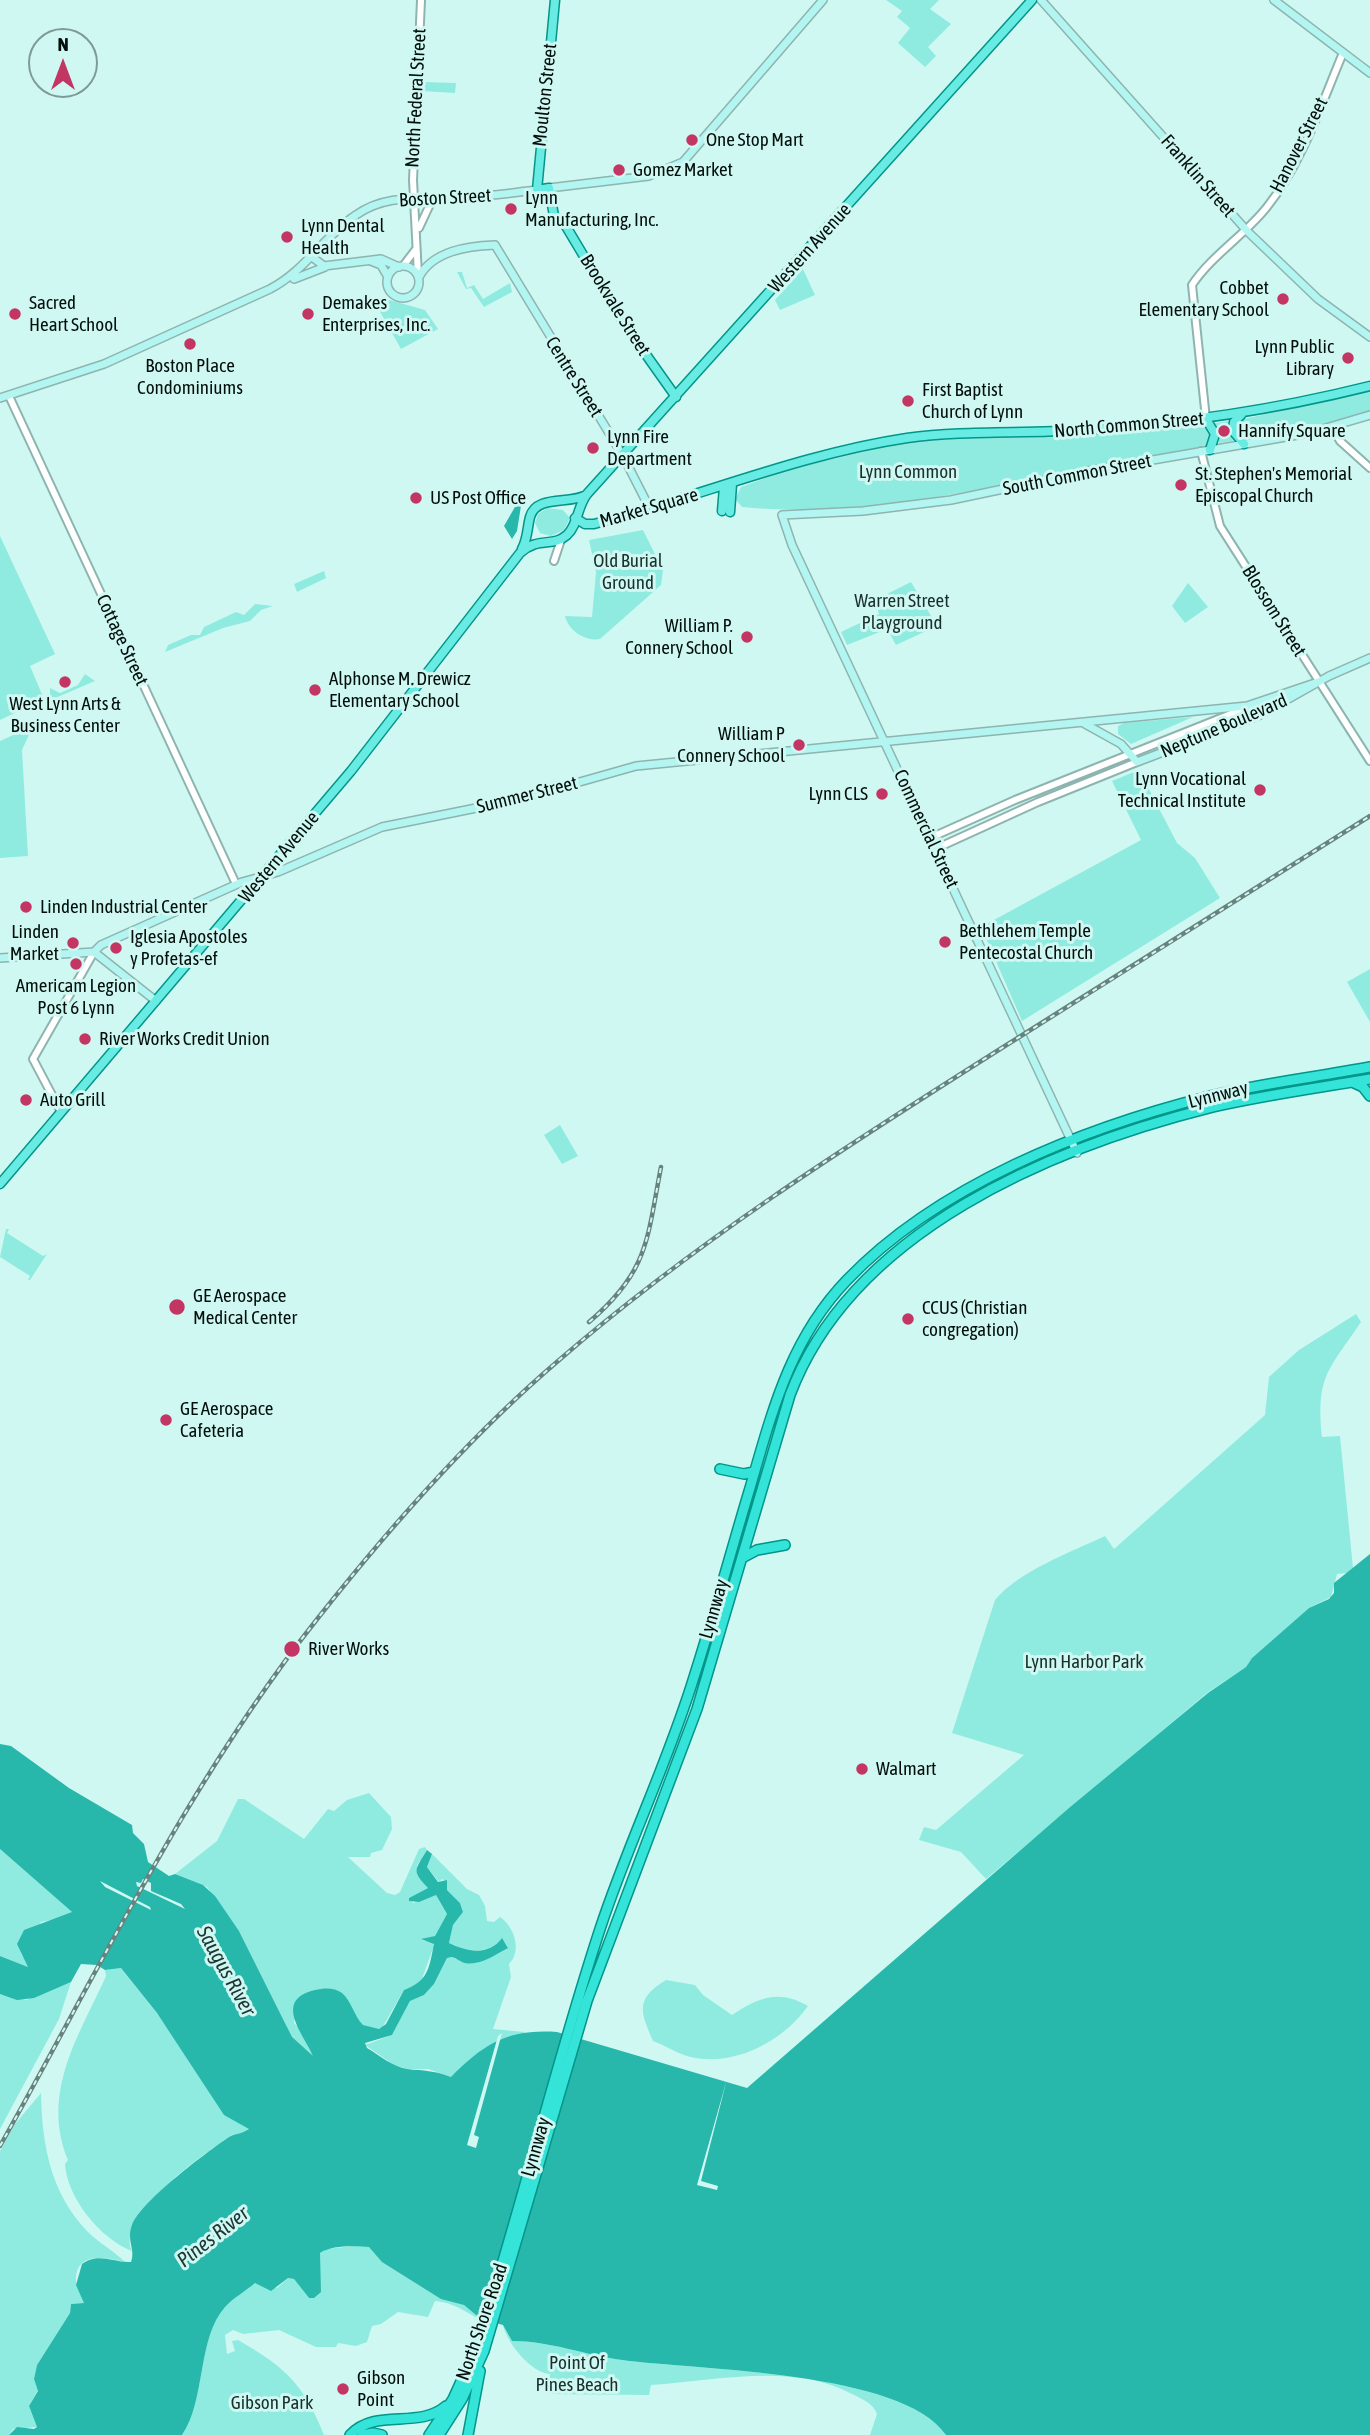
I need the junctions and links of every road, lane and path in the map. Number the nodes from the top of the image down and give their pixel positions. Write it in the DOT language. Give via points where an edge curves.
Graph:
graph roads {
  1 [pos="421,0"];
  2 [pos="555,0"];
  3 [pos="823,0"];
  4 [pos="1032,0"];
  5 [pos="1041,0"];
  6 [pos="1274,0"];
  7 [pos="1343,53"];
  8 [pos="1370,73"];
  9 [pos="549,188"];
  10 [pos="537,190"];
  11 [pos="414,197"];
  12 [pos="433,198"];
  13 [pos="1245,229"];
  14 [pos="417,233"];
  15 [pos="417,247"];
  16 [pos="312,257"];
  17 [pos="370,260"];
  18 [pos="329,266"];
  19 [pos="401,266"];
  20 [pos="418,276"];
  21 [pos="388,277"];
  22 [pos="283,283"];
  23 [pos="1370,337"];
  24 [pos="1370,386"];
  25 [pos="9,396"];
  26 [pos="676,397"];
  27 [pos="0,398"];
  28 [pos="1241,415"];
  29 [pos="1370,415"];
  30 [pos="1206,419"];
  31 [pos="1332,427"];
  32 [pos="1244,444"];
  33 [pos="1205,450"];
  34 [pos="623,456"];
  35 [pos="1370,468"];
  36 [pos="728,485"];
  37 [pos="587,494"];
  38 [pos="559,502"];
  39 [pos="650,509"];
  40 [pos="726,511"];
  41 [pos="782,515"];
  42 [pos="575,517"];
  43 [pos="530,525"];
  44 [pos="562,538"];
  45 [pos="544,541"];
  46 [pos="520,553"];
  47 [pos="1370,658"];
  48 [pos="1318,682"];
  49 [pos="1254,705"];
  50 [pos="1121,719"];
  51 [pos="1080,723"];
  52 [pos="1116,740"];
  53 [pos="884,741"];
  54 [pos="1131,752"];
  55 [pos="1370,761"];
  56 [pos="1138,762"];
  57 [pos="930,838"];
  58 [pos="935,849"];
  59 [pos="262,876"];
  60 [pos="236,884"];
  61 [pos="94,952"];
  62 [pos="0,958"];
  63 [pos="156,1001"];
  64 [pos="1370,1067"];
  65 [pos="1370,1079"];
  66 [pos="1350,1082"];
  67 [pos="1370,1096"];
  68 [pos="61,1112"];
  69 [pos="1072,1142"];
  70 [pos="1077,1153"];
  71 [pos="0,1184"];
  72 [pos="720,1469"];
  73 [pos="754,1472"];
  74 [pos="785,1545"];
  75 [pos="742,1558"];
  76 [pos="574,2032"];
  77 [pos="524,2203"];
  78 [pos="489,2325"];
  79 [pos="487,2341"];
  80 [pos="457,2390"];
  81 [pos="351,2435"];
  82 [pos="362,2435"];
  83 [pos="382,2435"];
  84 [pos="429,2435"];
  85 [pos="439,2435"];
  86 [pos="468,2435"];
  1 -- 11 [label="street, North Federal Street"];
  2 -- 10 [label="main road, Moulton Street"];
  3 -- 9 [label="main road, Boston Street" via="684,162 649,176"];
  4 -- 26 [label="main road, Western Avenue"];
  5 -- 13 [label="main road, Franklin Street"];
  6 -- 7 [label="main road"];
  7 -- 8 [label="main road"];
  7 -- 13 [label="street, Hanover Street" via="1287,175"];
  9 -- 10 [label="main road, Boston Street"];
  9 -- 26 [label="main road, Brookvale Street" via="554,216 563,222"];
  10 -- 12 [label="main road, Boston Street"];
  11 -- 12 [label="main road, Boston Street"];
  11 -- 14 [label="street, North Federal Street"];
  11 -- 16 [label="main road, Boston Street" via="361,211"];
  12 -- 14 [label="street"];
  13 -- 23 [label="main road, Franklin Street" via="1314,295"];
  13 -- 30 [label="street, Hanover Street" via="1192,285"];
  14 -- 15 [label="street, North Federal Street"];
  15 -- 19 [label="street"];
  15 -- 20 [label="street, North Federal Street"];
  16 -- 18 [label="main road"];
  16 -- 22 [label="main road, Boston Street"];
  17 -- 18 [label="main road"];
  17 -- 19 [label="main road"];
  17 -- 21 [label="main road" via="381,265"];
  18 -- 22 [label="main road"];
  19 -- 20 [label="main road"];
  19 -- 21 [label="main road"];
  20 -- 21 [label="main road" via="417,290 402,298 390,291"];
  20 -- 34 [label="main road, Centre Street" via="435,258 495,245"];
  22 -- 25 [label="main road, Boston Street" via="104,364"];
  24 -- 28 [label="main road, North Common Street"];
  25 -- 27 [label="main road, Boston Street"];
  25 -- 60 [label="street, Cottage Street"];
  26 -- 34 [label="main road, Western Avenue"];
  28 -- 30 [label="main road, North Common Street"];
  28 -- 32 [label="main road" via="1233,431"];
  29 -- 31 [label="main road, South Common Street"];
  30 -- 33 [label="main road" via="1215,432"];
  30 -- 36 [label="main road, North Common Street" via="909,438"];
  31 -- 32 [label="main road, South Common Street"];
  31 -- 35 [label="street" via="1340,441"];
  32 -- 33 [label="main road, South Common Street"];
  33 -- 41 [label="main road, South Common Street" via="941,502"];
  33 -- 48 [label="street, Blossom Street" via="1220,526"];
  34 -- 37 [label="main road, Western Avenue"];
  34 -- 39 [label="main road, Centre Street"];
  36 -- 39 [label="main road, Market Square"];
  36 -- 40 [label="main road"];
  37 -- 38 [label="main road, Western Avenue"];
  37 -- 42 [label="main road, Western Avenue"];
  38 -- 42 [label="main road"];
  38 -- 43 [label="main road, Western Avenue" via="536,507"];
  39 -- 42 [label="main road, Market Square" via="592,524"];
  41 -- 53 [label="main road, Commercial Street"];
  42 -- 44 [label="main road, Western Avenue" via="572,530"];
  43 -- 45 [label="main road"];
  43 -- 46 [label="main road, Western Avenue"];
  44 -- 45 [label="main road, Western Avenue"];
  44 -- 45 [label="street" via="554,561"];
  45 -- 46 [label="main road, Western Avenue"];
  46 -- 59 [label="main road, Western Avenue" via="352,771"];
  47 -- 48 [label="main road, Neptune Boulevard"];
  48 -- 49 [label="main road, Neptune Boulevard"];
  48 -- 55 [label="street, Blossom Street"];
  48 -- 56 [label="main road, Neptune Boulevard" via="1259,715"];
  49 -- 50 [label="main road, Summer Street"];
  49 -- 54 [label="street, Neptune Boulevard"];
  50 -- 51 [label="main road, Summer Street"];
  50 -- 52 [label="main road" via="1113,727"];
  51 -- 52 [label="main road, Summer Street"];
  51 -- 53 [label="main road, Summer Street"];
  52 -- 54 [label="main road, Summer Street"];
  53 -- 57 [label="main road, Commercial Street"];
  53 -- 59 [label="main road, Summer Street" via="636,766 516,800 382,827"];
  54 -- 56 [label="main road, Summer Street"];
  54 -- 57 [label="street, Neptune Boulevard"];
  56 -- 58 [label="street, Neptune Boulevard"];
  57 -- 58 [label="main road, Commercial Street"];
  58 -- 69 [label="main road, Commercial Street"];
  59 -- 60 [label="main road, Summer Street"];
  59 -- 63 [label="main road, Western Avenue"];
  60 -- 61 [label="main road, Summer Street"];
  61 -- 62 [label="main road, Summer Street"];
  61 -- 63 [label="main road"];
  61 -- 68 [label="street" via="33,1059"];
  63 -- 68 [label="main road, Western Avenue"];
  64 -- 69 [label="highway, Lynnway" via="1210,1096"];
  65 -- 66 [label="highway, Lynnway"];
  66 -- 67 [label="highway"];
  66 -- 70 [label="highway, Lynnway" via="1212,1108"];
  68 -- 71 [label="main road, Western Avenue"];
  69 -- 70 [label="main road"];
  69 -- 73 [label="highway, Lynnway" via="945,1202 897,1235 847,1280 811,1326 786,1371"];
  70 -- 75 [label="highway, Lynnway" via="940,1219 886,1259 845,1300 795,1381"];
  72 -- 73 [label="highway"];
  73 -- 76 [label="highway, Lynnway" via="687,1699 602,1922"];
  74 -- 75 [label="highway"];
  75 -- 76 [label="highway, Lynnway" via="697,1709"];
  76 -- 77 [label="highway, Lynnway"];
  77 -- 78 [label="highway, North Shore Road"];
  78 -- 79 [label="highway, North Shore Road"];
  78 -- 80 [label="highway, North Shore Road"];
  79 -- 85 [label="highway, North Shore Road" via="467,2390"];
  79 -- 86 [label="highway"];
  80 -- 81 [label="highway" via="432,2415 372,2421"];
  80 -- 84 [label="highway, North Shore Road"];
  82 -- 83 [label="highway"];
}
